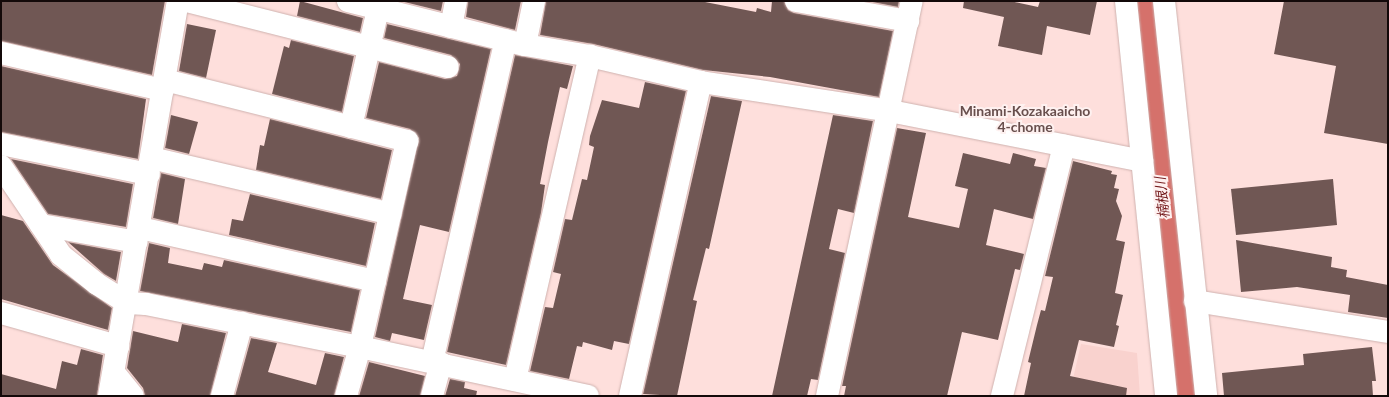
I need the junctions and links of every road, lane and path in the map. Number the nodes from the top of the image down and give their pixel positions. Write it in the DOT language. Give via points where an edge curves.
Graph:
graph roads {
  1 [pos="178,1"];
  2 [pos="187,1"];
  3 [pos="348,1"];
  4 [pos="456,1"];
  5 [pos="534,1"];
  6 [pos="796,1"];
  7 [pos="1126,1"];
  8 [pos="1164,1"];
  9 [pos="383,7"];
  10 [pos="910,11"];
  11 [pos="451,27"];
  12 [pos="516,42"];
  13 [pos="370,46"];
  14 [pos="1,53"];
  15 [pos="590,56"];
  16 [pos="448,67"];
  17 [pos="701,82"];
  18 [pos="164,85"];
  19 [pos="890,112"];
  20 [pos="351,127"];
  21 [pos="1,144"];
  22 [pos="1064,146"];
  23 [pos="1142,161"];
  24 [pos="1,166"];
  25 [pos="150,166"];
  26 [pos="7,184"];
  27 [pos="390,214"];
  28 [pos="41,225"];
  29 [pos="138,235"];
  30 [pos="376,281"];
  31 [pos="1195,301"];
  32 [pos="127,303"];
  33 [pos="1,313"];
  34 [pos="242,323"];
  35 [pos="1387,337"];
  36 [pos="118,346"];
  37 [pos="360,347"];
  38 [pos="437,363"];
  39 [pos="115,374"];
  40 [pos="511,385"];
  41 [pos="109,396"];
  42 [pos="133,396"];
  43 [pos="222,396"];
  44 [pos="346,396"];
  45 [pos="432,396"];
  46 [pos="588,396"];
  47 [pos="630,396"];
  48 [pos="827,396"];
  49 [pos="1002,396"];
  50 [pos="1166,396"];
  51 [pos="1206,396"];
  1 -- 18 [label="street"];
  2 -- 13 [label="street"];
  3 -- 9 [label="street"];
  4 -- 11 [label="street"];
  5 -- 12 [label="street"];
  6 -- 10 [label="street"];
  7 -- 23 [label="street"];
  8 -- 31 [label="street"];
  9 -- 11 [label="street"];
  9 -- 13 [label="street"];
  10 -- 19 [label="street"];
  11 -- 12 [label="street"];
  12 -- 15 [label="street"];
  12 -- 38 [label="street"];
  13 -- 16 [label="street"];
  13 -- 20 [label="street"];
  14 -- 18 [label="street"];
  15 -- 17 [label="street"];
  15 -- 40 [label="street"];
  17 -- 19 [label="street"];
  17 -- 47 [label="street"];
  18 -- 20 [label="street"];
  18 -- 25 [label="street"];
  19 -- 22 [label="street"];
  19 -- 48 [label="street"];
  20 -- 27 [label="street" via="407,141"];
  21 -- 25 [label="street"];
  22 -- 23 [label="street"];
  22 -- 49 [label="street"];
  23 -- 50 [label="street"];
  24 -- 26 [label="street"];
  25 -- 27 [label="street"];
  25 -- 29 [label="street"];
  26 -- 28 [label="street"];
  27 -- 30 [label="street"];
  28 -- 29 [label="street"];
  28 -- 32 [label="street" via="61,255 97,284"];
  29 -- 30 [label="street"];
  29 -- 32 [label="street"];
  30 -- 37 [label="street"];
  31 -- 35 [label="street"];
  31 -- 51 [label="street"];
  32 -- 34 [label="street" via="146,304"];
  32 -- 36 [label="street"];
  33 -- 36 [label="street"];
  34 -- 37 [label="street"];
  34 -- 43 [label="street"];
  36 -- 39 [label="street"];
  37 -- 38 [label="street"];
  37 -- 44 [label="street"];
  38 -- 40 [label="street"];
  38 -- 45 [label="street"];
  39 -- 41 [label="street"];
  39 -- 42 [label="street"];
  40 -- 46 [label="street"];
}
